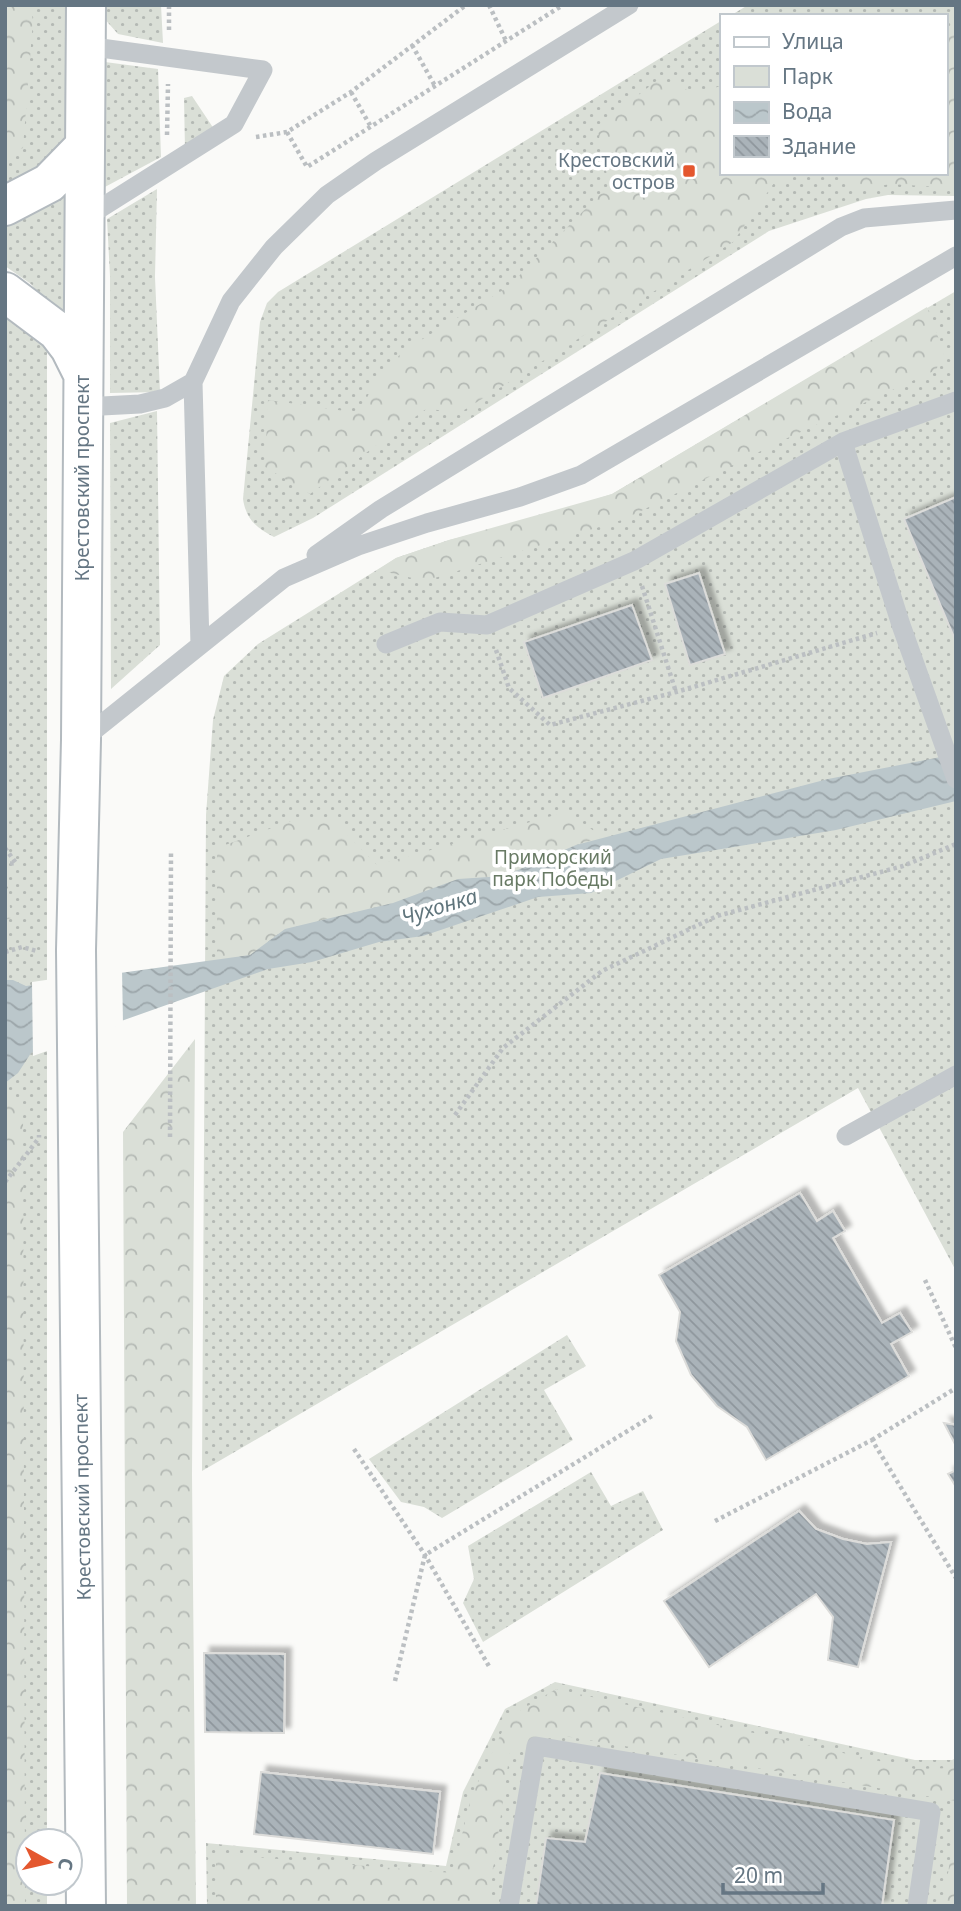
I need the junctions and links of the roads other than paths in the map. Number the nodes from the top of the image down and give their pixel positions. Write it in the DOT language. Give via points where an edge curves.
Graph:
graph roads {
  1 [pos="629,5"];
  2 [pos="84,19"];
  3 [pos="85,146"];
  4 [pos="5,205"];
  5 [pos="956,210"];
  6 [pos="85,218"];
  7 [pos="956,256"];
  8 [pos="5,292"];
  9 [pos="193,382"];
  10 [pos="83,391"];
  11 [pos="956,401"];
  12 [pos="843,442"];
  13 [pos="284,578"];
  14 [pos="386,644"];
  15 [pos="200,645"];
  16 [pos="81,740"];
  17 [pos="956,779"];
  18 [pos="956,1075"];
  19 [pos="846,1136"];
  20 [pos="86,1906"];
  21 [pos="509,1906"];
  22 [pos="917,1906"];
  1 -- 9 [label="lane" via="327,195 274,247 231,301"];
  2 -- 3 [label="street, Крестовский проспект"];
  2 -- 6 [label="lane" via="168,57 263,70 234,124"];
  3 -- 4 [label="street" via="49,183"];
  3 -- 6 [label="street, Крестовский проспект"];
  5 -- 13 [label="lane" via="864,218 841,227 381,509"];
  6 -- 10 [label="street, Крестовский проспект"];
  7 -- 13 [label="lane" via="581,475 358,546"];
  8 -- 10 [label="street" via="57,331 70,348"];
  9 -- 10 [label="lane" via="165,398 121,406"];
  9 -- 15 [label="lane"];
  10 -- 16 [label="street, Крестовский проспект"];
  11 -- 12 [label="lane"];
  12 -- 14 [label="lane" via="634,561 487,625 440,622"];
  12 -- 17 [label="lane"];
  13 -- 15 [label="lane"];
  15 -- 16 [label="lane"];
  16 -- 20 [label="street, Крестовский проспект" via="76,950"];
  18 -- 19 [label="lane"];
  21 -- 22 [label="lane" via="536,1746 931,1812"];
}
